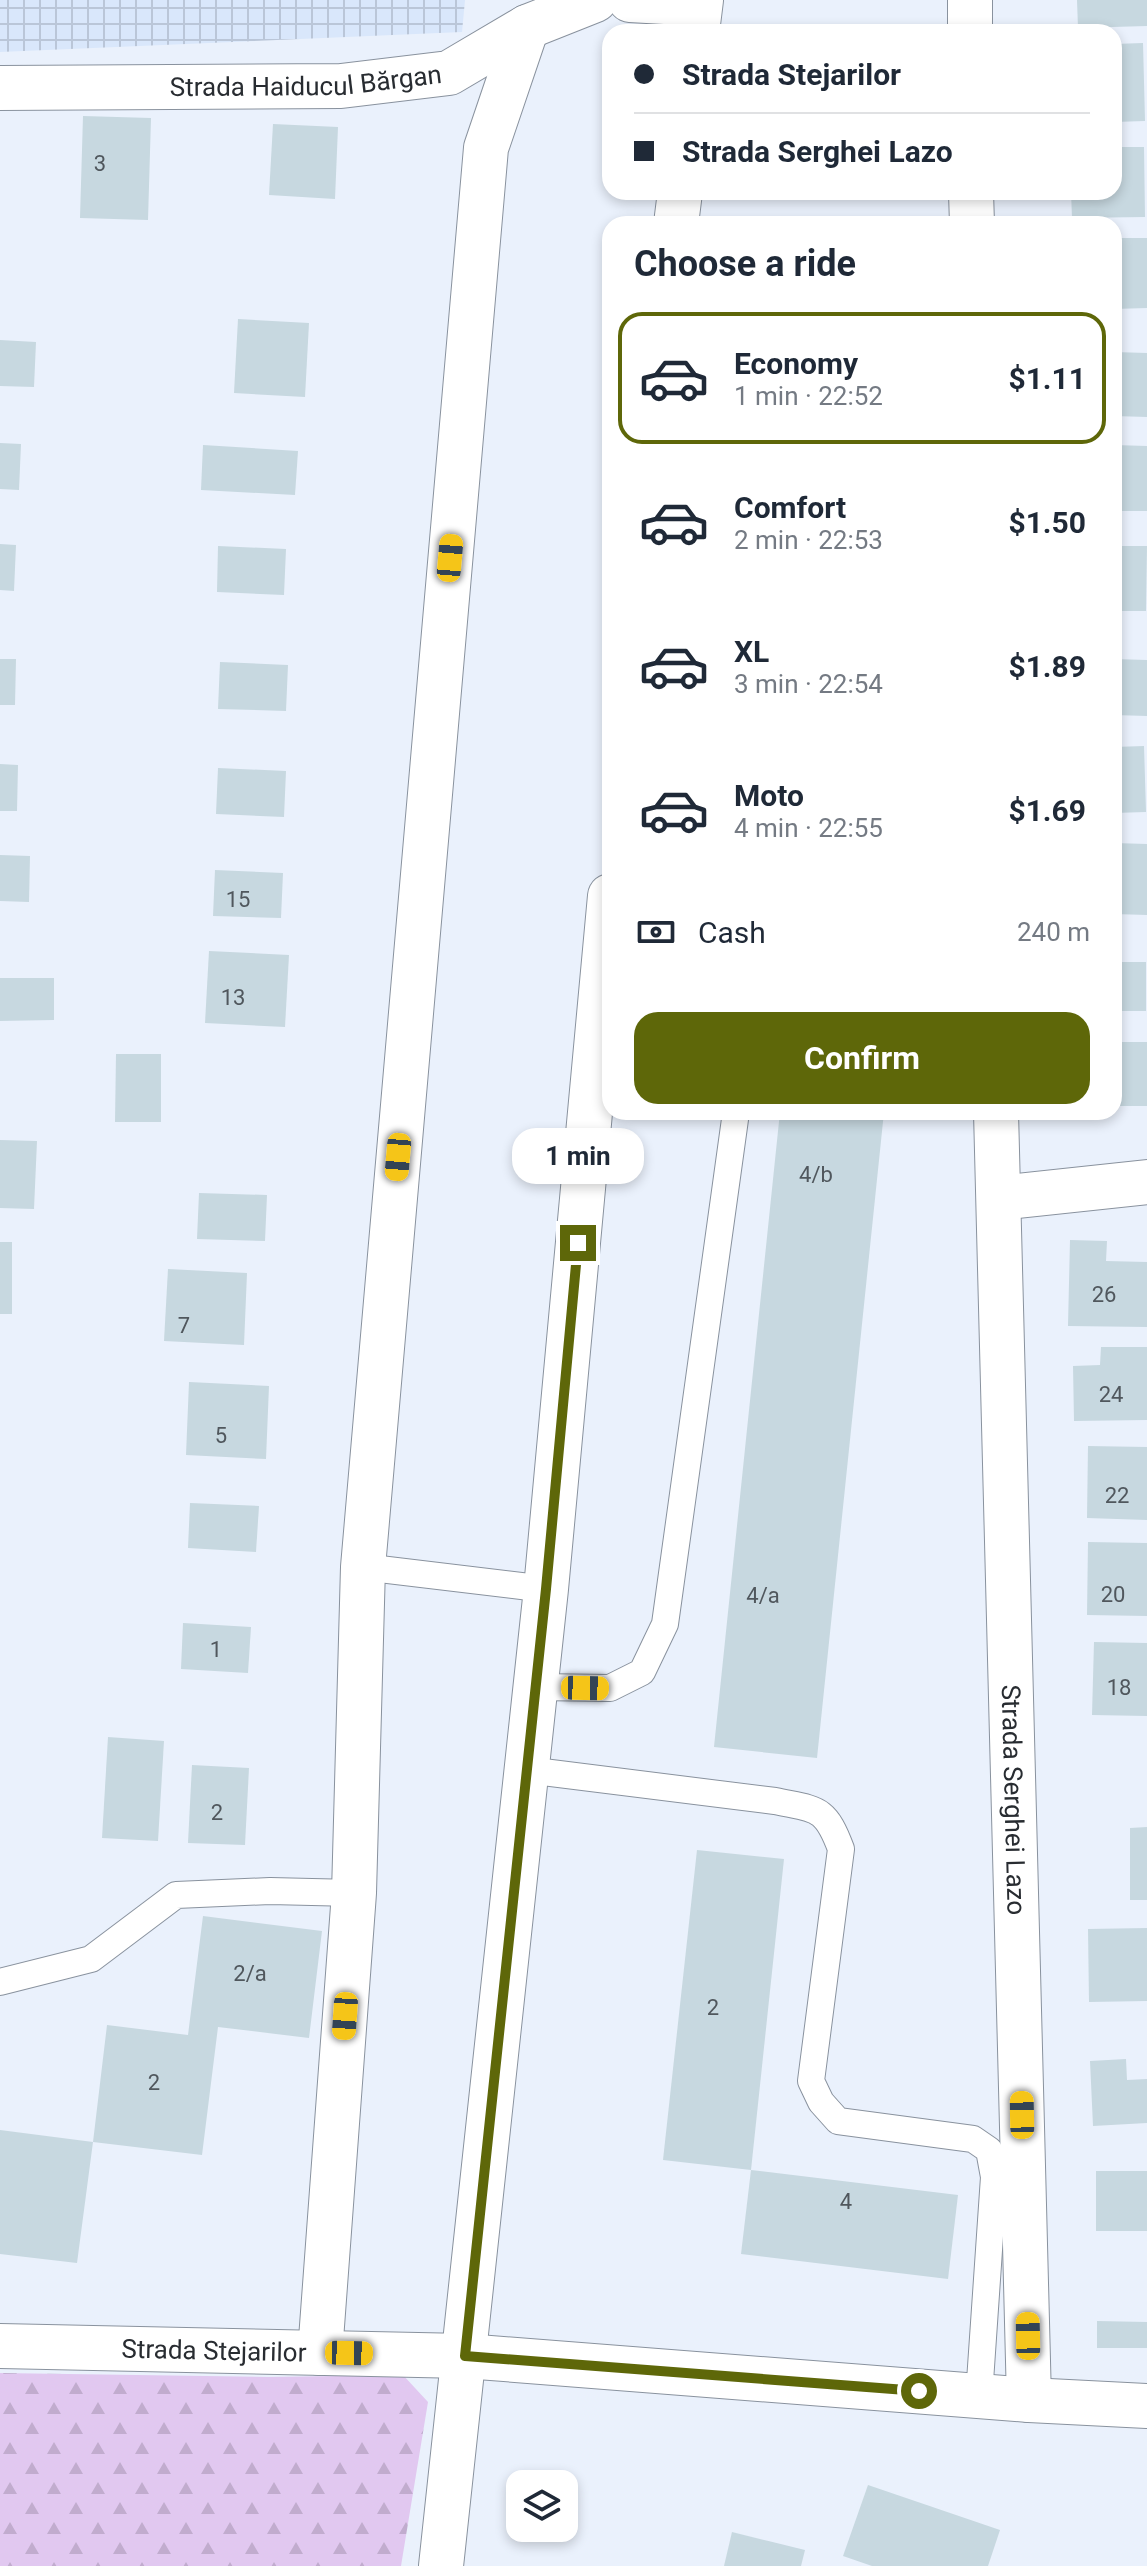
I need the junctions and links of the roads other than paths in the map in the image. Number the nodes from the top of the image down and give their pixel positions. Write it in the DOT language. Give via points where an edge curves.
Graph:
graph roads {
  1 [pos="595,0"];
  2 [pos="630,0"];
  3 [pos="970,0"];
  4 [pos="700,12"];
  5 [pos="970,24"];
  6 [pos="527,27"];
  7 [pos="0,88"];
  8 [pos="602,983"];
  9 [pos="735,1120"];
  10 [pos="996,1120"];
  11 [pos="1147,1182"];
  12 [pos="999,1198"];
  13 [pos="363,1567"];
  14 [pos="546,1589"];
  15 [pos="535,1687"];
  16 [pos="527,1770"];
  17 [pos="354,1893"];
  18 [pos="0,1982"];
  19 [pos="0,2346"];
  20 [pos="320,2353"];
  21 [pos="465,2356"];
  22 [pos="979,2396"];
  23 [pos="1029,2400"];
  24 [pos="1147,2406"];
  25 [pos="441,2566"];
  1 -- 6 [label="street, Strada Haiducul Bărgan"];
  2 -- 4 [label="street"];
  3 -- 5 [label="street"];
  6 -- 7 [label="street, Strada Haiducul Bărgan" via="449,73 341,86"];
  6 -- 13 [label="street" via="486,148"];
  8 -- 14 [label="street"];
  9 -- 15 [label="lane" via="665,1624 642,1672 610,1688"];
  10 -- 12 [label="street, Strada Serghei Lazo"];
  11 -- 12 [label="street"];
  12 -- 23 [label="street, Strada Serghei Lazo"];
  13 -- 14 [label="lane"];
  13 -- 17 [label="street"];
  14 -- 15 [label="street"];
  15 -- 16 [label="street"];
  16 -- 21 [label="street"];
  16 -- 22 [label="lane" via="775,1801 816,1810 831,1823 841,1849 811,2081 838,2121 973,2139 989,2150 994,2177"];
  17 -- 18 [label="lane" via="176,1895 91,1959"];
  17 -- 20 [label="street"];
  19 -- 20 [label="street, Strada Stejarilor"];
  20 -- 21 [label="street, Strada Stejarilor"];
  21 -- 22 [label="street, Strada Stejarilor"];
  21 -- 25 [label="street"];
  22 -- 23 [label="street, Strada Stejarilor"];
  23 -- 24 [label="street, Strada Stejarilor"];
}
